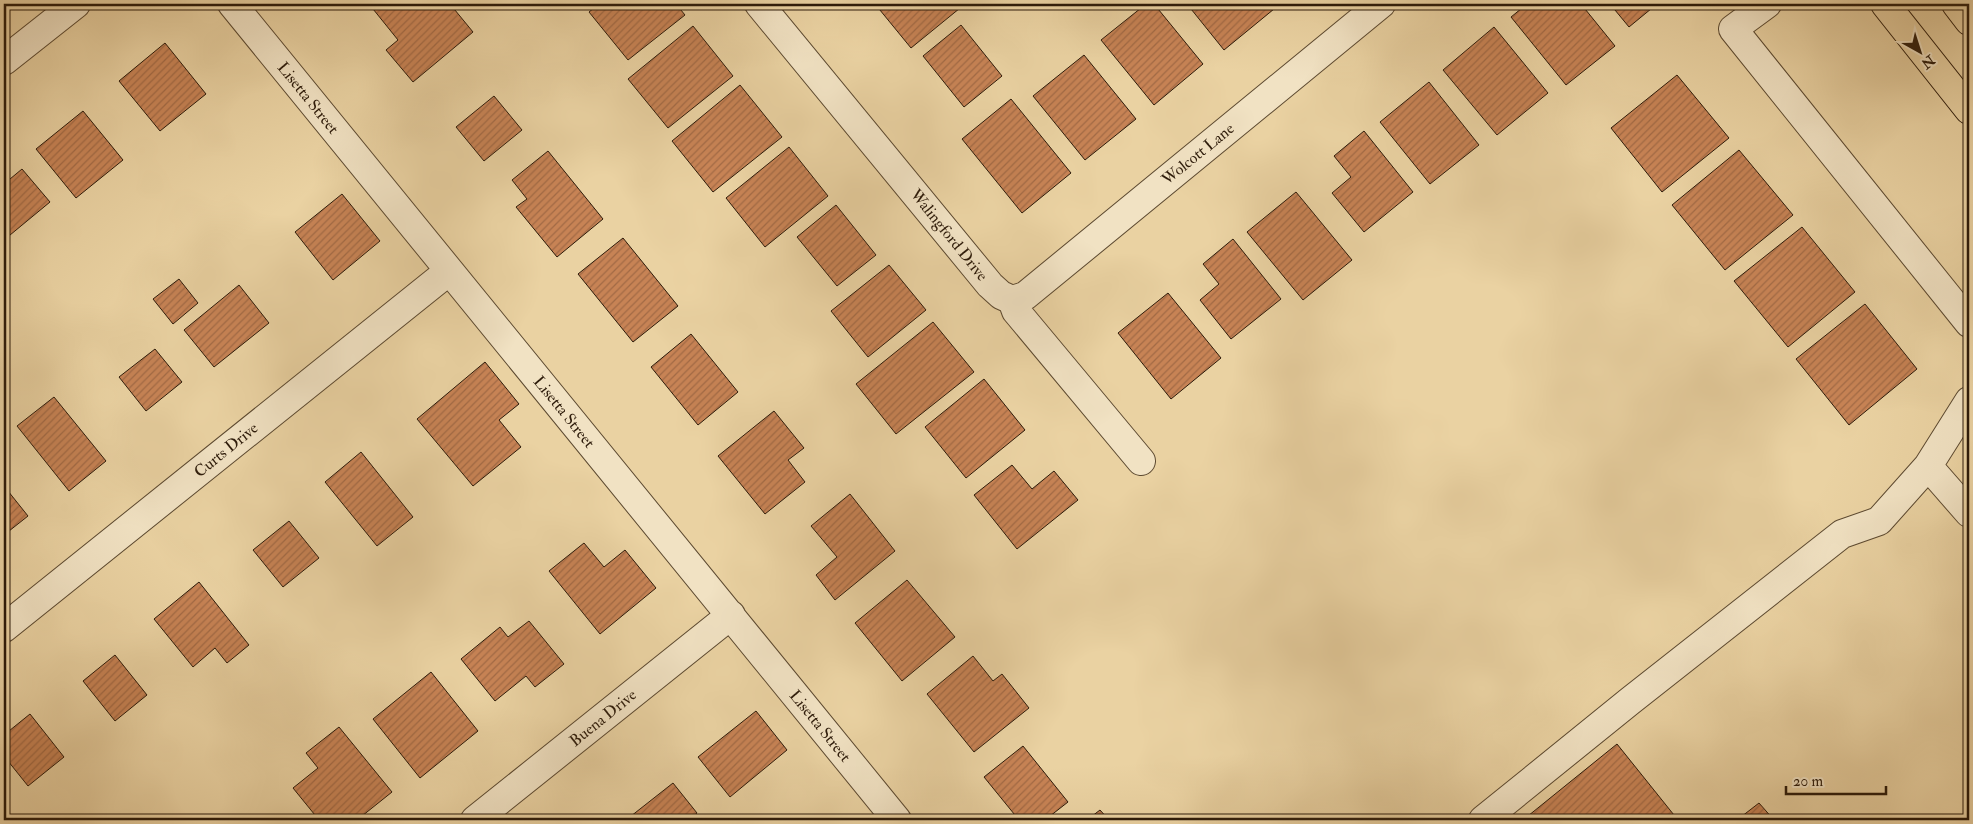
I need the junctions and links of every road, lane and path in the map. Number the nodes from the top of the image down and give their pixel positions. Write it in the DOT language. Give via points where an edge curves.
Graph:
graph roads {
  1 [pos="76,4"];
  2 [pos="232,4"];
  3 [pos="759,4"];
  4 [pos="1381,4"];
  5 [pos="1767,4"];
  6 [pos="1885,4"];
  7 [pos="1956,4"];
  8 [pos="1969,21"];
  9 [pos="4,61"];
  10 [pos="1969,110"];
  11 [pos="449,271"];
  12 [pos="1012,300"];
  13 [pos="1969,323"];
  14 [pos="1969,401"];
  15 [pos="1141,460"];
  16 [pos="1928,466"];
  17 [pos="1969,513"];
  18 [pos="731,616"];
  19 [pos="4,628"];
  20 [pos="475,820"];
  21 [pos="897,820"];
  22 [pos="1483,820"];
  1 -- 9 [label="street"];
  2 -- 11 [label="street, Lisetta Street"];
  3 -- 12 [label="street, Walingford Drive" via="990,285"];
  4 -- 12 [label="street, Wolcott Lane" via="1025,296"];
  5 -- 13 [label="street" via="1733,29"];
  6 -- 10 [label="main road"];
  7 -- 8 [label="main road"];
  11 -- 18 [label="street, Lisetta Street"];
  11 -- 19 [label="street, Curts Drive"];
  12 -- 15 [label="street, Walingford Drive" via="1016,312"];
  14 -- 16 [label="street"];
  16 -- 17 [label="street"];
  16 -- 22 [label="street" via="1879,521 1842,534"];
  18 -- 20 [label="street, Buena Drive"];
  18 -- 21 [label="street, Lisetta Street"];
}
